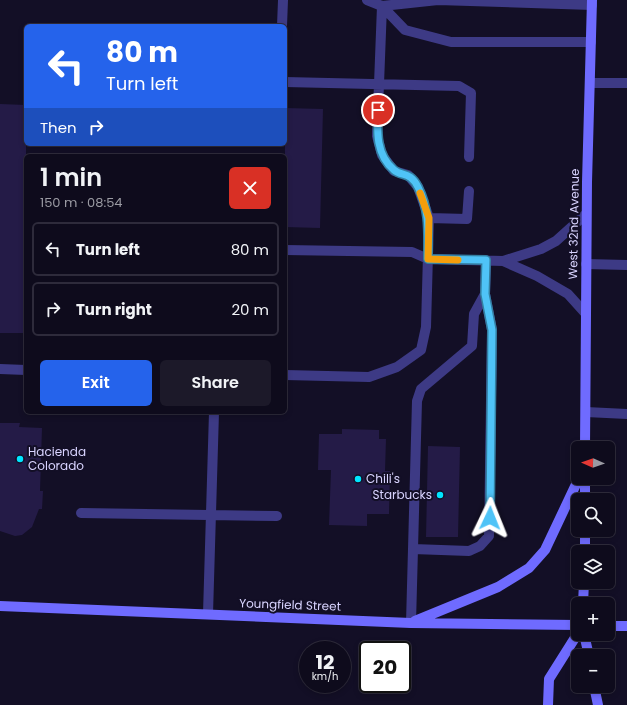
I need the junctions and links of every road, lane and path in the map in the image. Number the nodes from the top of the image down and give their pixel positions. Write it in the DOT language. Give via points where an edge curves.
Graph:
graph roads {
  1 [pos="284,0"];
  2 [pos="367,0"];
  3 [pos="592,3"];
  4 [pos="382,6"];
  5 [pos="282,24"];
  6 [pos="591,42"];
  7 [pos="287,82"];
  8 [pos="590,83"];
  9 [pos="627,83"];
  10 [pos="379,85"];
  11 [pos="469,157"];
  12 [pos="469,191"];
  13 [pos="586,214"];
  14 [pos="429,218"];
  15 [pos="287,250"];
  16 [pos="428,259"];
  17 [pos="486,260"];
  18 [pos="503,261"];
  19 [pos="586,264"];
  20 [pos="627,265"];
  21 [pos="485,294"];
  22 [pos="586,314"];
  23 [pos="0,370"];
  24 [pos="24,370"];
  25 [pos="287,375"];
  26 [pos="586,412"];
  27 [pos="214,414"];
  28 [pos="627,414"];
  29 [pos="585,441"];
  30 [pos="576,485"];
  31 [pos="81,513"];
  32 [pos="212,515"];
  33 [pos="277,516"];
  34 [pos="413,549"];
  35 [pos="0,606"];
  36 [pos="208,614"];
  37 [pos="411,623"];
  38 [pos="571,625"];
  39 [pos="615,626"];
  40 [pos="627,626"];
  41 [pos="572,641"];
  42 [pos="595,693"];
  43 [pos="548,705"];
  44 [pos="598,705"];
  1 -- 5 [label="street"];
  2 -- 4 [label="street"];
  3 -- 4 [label="street" via="438,0"];
  3 -- 6 [label="main road, West 32nd Avenue"];
  4 -- 6 [label="street" via="405,30 451,42"];
  4 -- 10 [label="street"];
  6 -- 8 [label="main road, West 32nd Avenue"];
  7 -- 10 [label="street"];
  8 -- 9 [label="street"];
  8 -- 13 [label="main road, West 32nd Avenue"];
  10 -- 11 [label="street" via="458,86 471,93"];
  10 -- 14 [label="street" via="377,136 382,155 394,171 408,175 418,187"];
  12 -- 14 [label="street" via="467,219"];
  13 -- 18 [label="street" via="556,241 541,249"];
  13 -- 19 [label="main road, West 32nd Avenue"];
  14 -- 16 [label="street"];
  15 -- 16 [label="street" via="412,252"];
  16 -- 17 [label="street"];
  16 -- 25 [label="street" via="426,327 421,350 397,367 369,376"];
  17 -- 18 [label="street"];
  17 -- 21 [label="street"];
  18 -- 22 [label="street" via="538,276 568,294"];
  19 -- 20 [label="street"];
  19 -- 22 [label="main road, West 32nd Avenue"];
  21 -- 34 [label="street" via="474,314 472,346 421,389 417,401"];
  21 -- 34 [label="street" via="492,330 489,536 480,546 469,550"];
  22 -- 26 [label="main road, West 32nd Avenue"];
  23 -- 24 [label="street"];
  26 -- 28 [label="street"];
  26 -- 29 [label="main road, West 32nd Avenue"];
  27 -- 32 [label="street"];
  30 -- 37 [label="main road" via="544,550 529,568 498,587"];
  31 -- 32 [label="street"];
  32 -- 33 [label="street"];
  32 -- 36 [label="street"];
  34 -- 37 [label="street"];
  35 -- 36 [label="main road, Youngfield Street"];
  36 -- 37 [label="main road, Youngfield Street"];
  37 -- 38 [label="main road, Youngfield Street"];
  39 -- 40 [label="main road"];
  41 -- 43 [label="main road" via="549,679"];
  42 -- 44 [label="main road"];
}
